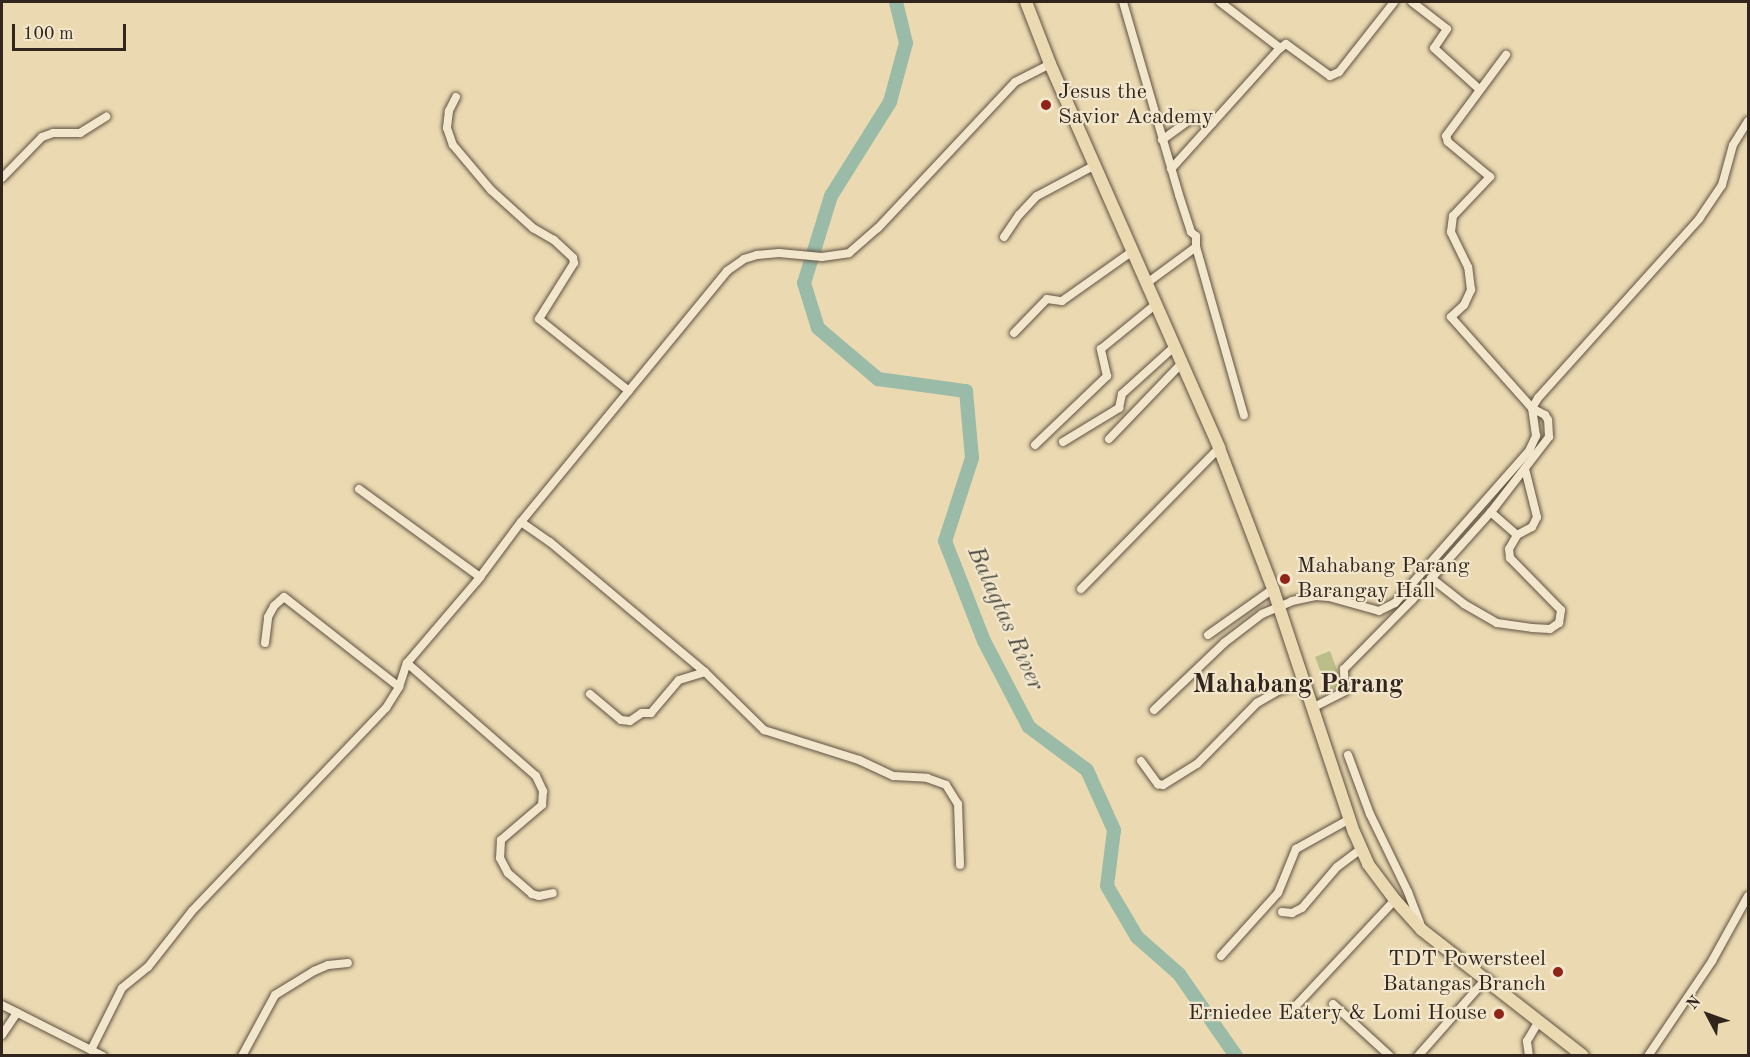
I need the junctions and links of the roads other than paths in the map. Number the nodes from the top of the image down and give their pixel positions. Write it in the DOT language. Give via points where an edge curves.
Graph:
graph roads {
  1 [pos="1026,2"];
  2 [pos="1123,2"];
  3 [pos="1220,2"];
  4 [pos="1394,2"];
  5 [pos="1412,2"];
  6 [pos="1280,48"];
  7 [pos="1506,55"];
  8 [pos="1050,64"];
  9 [pos="1479,89"];
  10 [pos="456,98"];
  11 [pos="106,117"];
  12 [pos="1749,121"];
  13 [pos="1212,123"];
  14 [pos="1162,140"];
  15 [pos="1095,165"];
  16 [pos="1171,169"];
  17 [pos="2,178"];
  18 [pos="1004,237"];
  19 [pos="1196,247"];
  20 [pos="1133,251"];
  21 [pos="1146,283"];
  22 [pos="1156,304"];
  23 [pos="1014,333"];
  24 [pos="1174,347"];
  25 [pos="1181,364"];
  26 [pos="628,391"];
  27 [pos="1532,408"];
  28 [pos="1244,415"];
  29 [pos="1109,439"];
  30 [pos="1063,441"];
  31 [pos="1035,445"];
  32 [pos="1219,448"];
  33 [pos="1525,469"];
  34 [pos="359,489"];
  35 [pos="1491,512"];
  36 [pos="521,522"];
  37 [pos="1517,535"];
  38 [pos="480,577"];
  39 [pos="1431,578"];
  40 [pos="1081,588"];
  41 [pos="1273,588"];
  42 [pos="1280,607"];
  43 [pos="1208,635"];
  44 [pos="265,643"];
  45 [pos="407,663"];
  46 [pos="705,672"];
  47 [pos="1305,682"];
  48 [pos="399,687"];
  49 [pos="590,694"];
  50 [pos="1314,707"];
  51 [pos="1154,710"];
  52 [pos="1348,754"];
  53 [pos="1141,761"];
  54 [pos="1350,819"];
  55 [pos="1360,849"];
  56 [pos="960,865"];
  57 [pos="553,893"];
  58 [pos="1749,896"];
  59 [pos="1395,900"];
  60 [pos="1282,912"];
  61 [pos="1422,930"];
  62 [pos="1221,956"];
  63 [pos="348,963"];
  64 [pos="1485,980"];
  65 [pos="1333,1004"];
  66 [pos="2,1005"];
  67 [pos="1291,1011"];
  68 [pos="17,1013"];
  69 [pos="1539,1021"];
  70 [pos="2,1035"];
  71 [pos="91,1050"];
  72 [pos="103,1056"];
  73 [pos="242,1056"];
  74 [pos="1389,1056"];
  75 [pos="1418,1056"];
  76 [pos="1529,1056"];
  77 [pos="1583,1056"];
  78 [pos="1648,1056"];
  1 -- 8 [label="highway"];
  2 -- 14 [label="street"];
  3 -- 6 [label="street"];
  4 -- 6 [label="street" via="1339,72 1330,76 1286,44"];
  5 -- 9 [label="street" via="1447,29 1434,48"];
  6 -- 13 [label="street"];
  7 -- 9 [label="street"];
  8 -- 15 [label="highway"];
  8 -- 26 [label="street" via="1015,82 849,253 822,257 779,253 744,258 727,272"];
  9 -- 27 [label="street" via="1446,136 1448,142 1490,177 1453,216 1452,232 1468,267 1471,290 1464,305 1451,317"];
  10 -- 26 [label="street" via="447,128 453,145 491,190 573,258 574,263 539,319"];
  11 -- 17 [label="street" via="80,133 42,137"];
  12 -- 27 [label="street" via="1733,145 1718,194"];
  13 -- 14 [label="street" via="1192,118"];
  13 -- 16 [label="street"];
  14 -- 16 [label="street"];
  15 -- 18 [label="street" via="1037,196"];
  15 -- 20 [label="highway"];
  16 -- 19 [label="street" via="1191,232 1196,236"];
  19 -- 21 [label="street"];
  19 -- 28 [label="street"];
  20 -- 21 [label="highway"];
  20 -- 23 [label="street" via="1062,301 1047,299"];
  21 -- 22 [label="highway"];
  22 -- 24 [label="highway"];
  22 -- 31 [label="street" via="1101,349 1107,376"];
  24 -- 25 [label="highway"];
  24 -- 30 [label="street" via="1122,394 1119,408"];
  25 -- 29 [label="street"];
  25 -- 32 [label="highway"];
  26 -- 36 [label="street"];
  27 -- 33 [label="street" via="1548,420 1549,437"];
  27 -- 42 [label="street" via="1536,436 1529,451 1395,603 1379,611 1315,596"];
  32 -- 40 [label="street"];
  32 -- 41 [label="highway"];
  33 -- 35 [label="street"];
  33 -- 37 [label="street" via="1537,517 1532,527"];
  34 -- 38 [label="street"];
  35 -- 37 [label="street"];
  35 -- 39 [label="street"];
  36 -- 38 [label="street"];
  36 -- 46 [label="street"];
  37 -- 39 [label="street" via="1508,554 1561,610 1562,618 1555,626 1532,628 1497,623"];
  38 -- 45 [label="street"];
  39 -- 50 [label="street" via="1344,669 1346,688 1341,694"];
  41 -- 42 [label="highway"];
  41 -- 43 [label="street"];
  42 -- 47 [label="highway"];
  42 -- 51 [label="street" via="1262,614 1224,644"];
  44 -- 48 [label="street" via="268,617 284,597"];
  45 -- 48 [label="street"];
  45 -- 57 [label="street" via="536,776 542,805 501,840 500,858 508,873 532,894"];
  46 -- 49 [label="street" via="679,680 651,713 642,713 630,722 621,720"];
  46 -- 56 [label="street" via="764,730 859,760 894,776 927,778 946,785 958,804"];
  47 -- 50 [label="highway"];
  47 -- 53 [label="street" via="1278,691 1257,704 1197,764 1163,785 1158,784"];
  48 -- 71 [label="street" via="386,708 192,911 147,967 122,988"];
  50 -- 54 [label="highway"];
  52 -- 61 [label="street"];
  54 -- 55 [label="highway"];
  54 -- 62 [label="street" via="1296,849 1278,893"];
  55 -- 59 [label="highway"];
  55 -- 60 [label="street" via="1337,867 1302,908"];
  58 -- 78 [label="street" via="1712,961"];
  59 -- 61 [label="highway"];
  59 -- 67 [label="street"];
  61 -- 64 [label="highway"];
  63 -- 73 [label="street" via="327,965 275,995"];
  64 -- 69 [label="highway"];
  64 -- 75 [label="street"];
  65 -- 74 [label="street"];
  66 -- 68 [label="street"];
  68 -- 70 [label="street"];
  68 -- 71 [label="street"];
  69 -- 76 [label="street" via="1527,1041"];
  69 -- 77 [label="highway"];
  71 -- 72 [label="street"];
}
